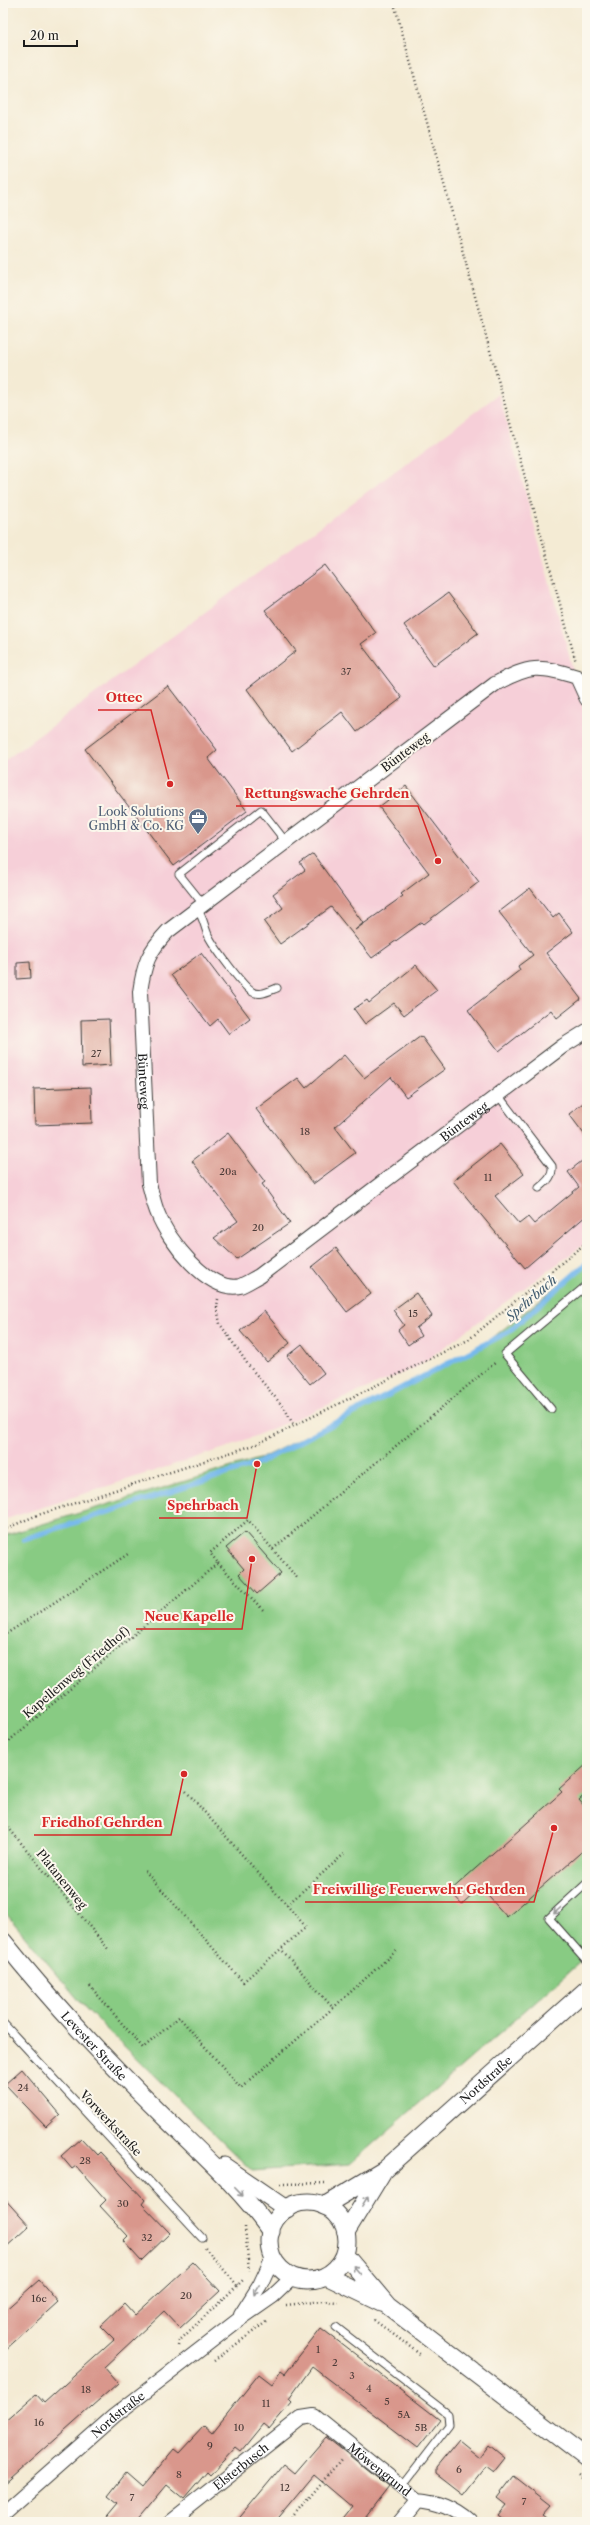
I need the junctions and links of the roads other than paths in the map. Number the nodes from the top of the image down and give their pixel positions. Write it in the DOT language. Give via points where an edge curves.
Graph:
graph roads {
  1 [pos="587,699"];
  2 [pos="286,842"];
  3 [pos="200,907"];
  4 [pos="277,988"];
  5 [pos="587,1031"];
  6 [pos="498,1095"];
  7 [pos="539,1188"];
  8 [pos="587,1285"];
  9 [pos="552,1409"];
  10 [pos="587,1883"];
  11 [pos="3,1941"];
  12 [pos="587,1961"];
  13 [pos="587,1989"];
  14 [pos="3,2023"];
  15 [pos="193,2144"];
  16 [pos="384,2170"];
  17 [pos="324,2206"];
  18 [pos="287,2209"];
  19 [pos="271,2232"];
  20 [pos="346,2232"];
  21 [pos="202,2238"];
  22 [pos="345,2255"];
  23 [pos="273,2257"];
  24 [pos="326,2276"];
  25 [pos="293,2277"];
  26 [pos="388,2306"];
  27 [pos="238,2321"];
  28 [pos="336,2327"];
  29 [pos="314,2416"];
  30 [pos="587,2458"];
  31 [pos="402,2486"];
  32 [pos="418,2500"];
  33 [pos="3,2514"];
  34 [pos="170,2522"];
  35 [pos="400,2522"];
  36 [pos="471,2522"];
  1 -- 2 [label="street, Bünteweg" via="577,676 547,667 518,672 495,684"];
  2 -- 3 [label="street, Bünteweg"];
  2 -- 3 [label="lane" via="261,810 179,874"];
  3 -- 4 [label="lane" via="209,936 251,992 263,994"];
  3 -- 6 [label="street, Bünteweg" via="168,931 152,948 143,968 140,992 149,1184 158,1215 176,1244 202,1273 220,1284 239,1286 259,1276"];
  5 -- 6 [label="street, Bünteweg"];
  6 -- 7 [label="lane" via="552,1166 550,1178"];
  8 -- 9 [label="lane" via="506,1354"];
  10 -- 12 [label="lane, one-way" via="548,1918"];
  11 -- 15 [label="street, Levester Straße" via="73,2025"];
  13 -- 16 [label="street, Nordstraße"];
  14 -- 21 [label="lane, Vorwerkstraße"];
  15 -- 18 [label="street, Levester Straße"];
  15 -- 19 [label="street, Levester Straße, one-way" via="255,2209"];
  16 -- 17 [label="street, Nordstraße"];
  20 -- 16 [label="street, Nordstraße, one-way"];
  17 -- 18 [label="street" via="300,2203"];
  17 -- 20 [label="street" via="342,2221"];
  18 -- 19 [label="street" via="276,2220"];
  19 -- 23 [label="street" via="269,2241"];
  20 -- 22 [label="street"];
  22 -- 24 [label="street" via="339,2266"];
  26 -- 22 [label="street, one-way"];
  23 -- 25 [label="street" via="285,2272"];
  23 -- 27 [label="street, Nordstraße, one-way" via="260,2285"];
  24 -- 25 [label="street" via="308,2280"];
  24 -- 26 [label="street"];
  25 -- 27 [label="street, Nordstraße" via="273,2296"];
  26 -- 30 [label="street"];
  27 -- 33 [label="street, Nordstraße" via="114,2416"];
  28 -- 31 [label="lane" via="448,2414 449,2425"];
  29 -- 31 [label="street, Möwengrund"];
  29 -- 34 [label="street, Elsterbusch" via="300,2418"];
  31 -- 32 [label="street, Möwengrund"];
  32 -- 35 [label="street"];
  32 -- 36 [label="street, Möwengrund" via="435,2501 459,2512"];
}
